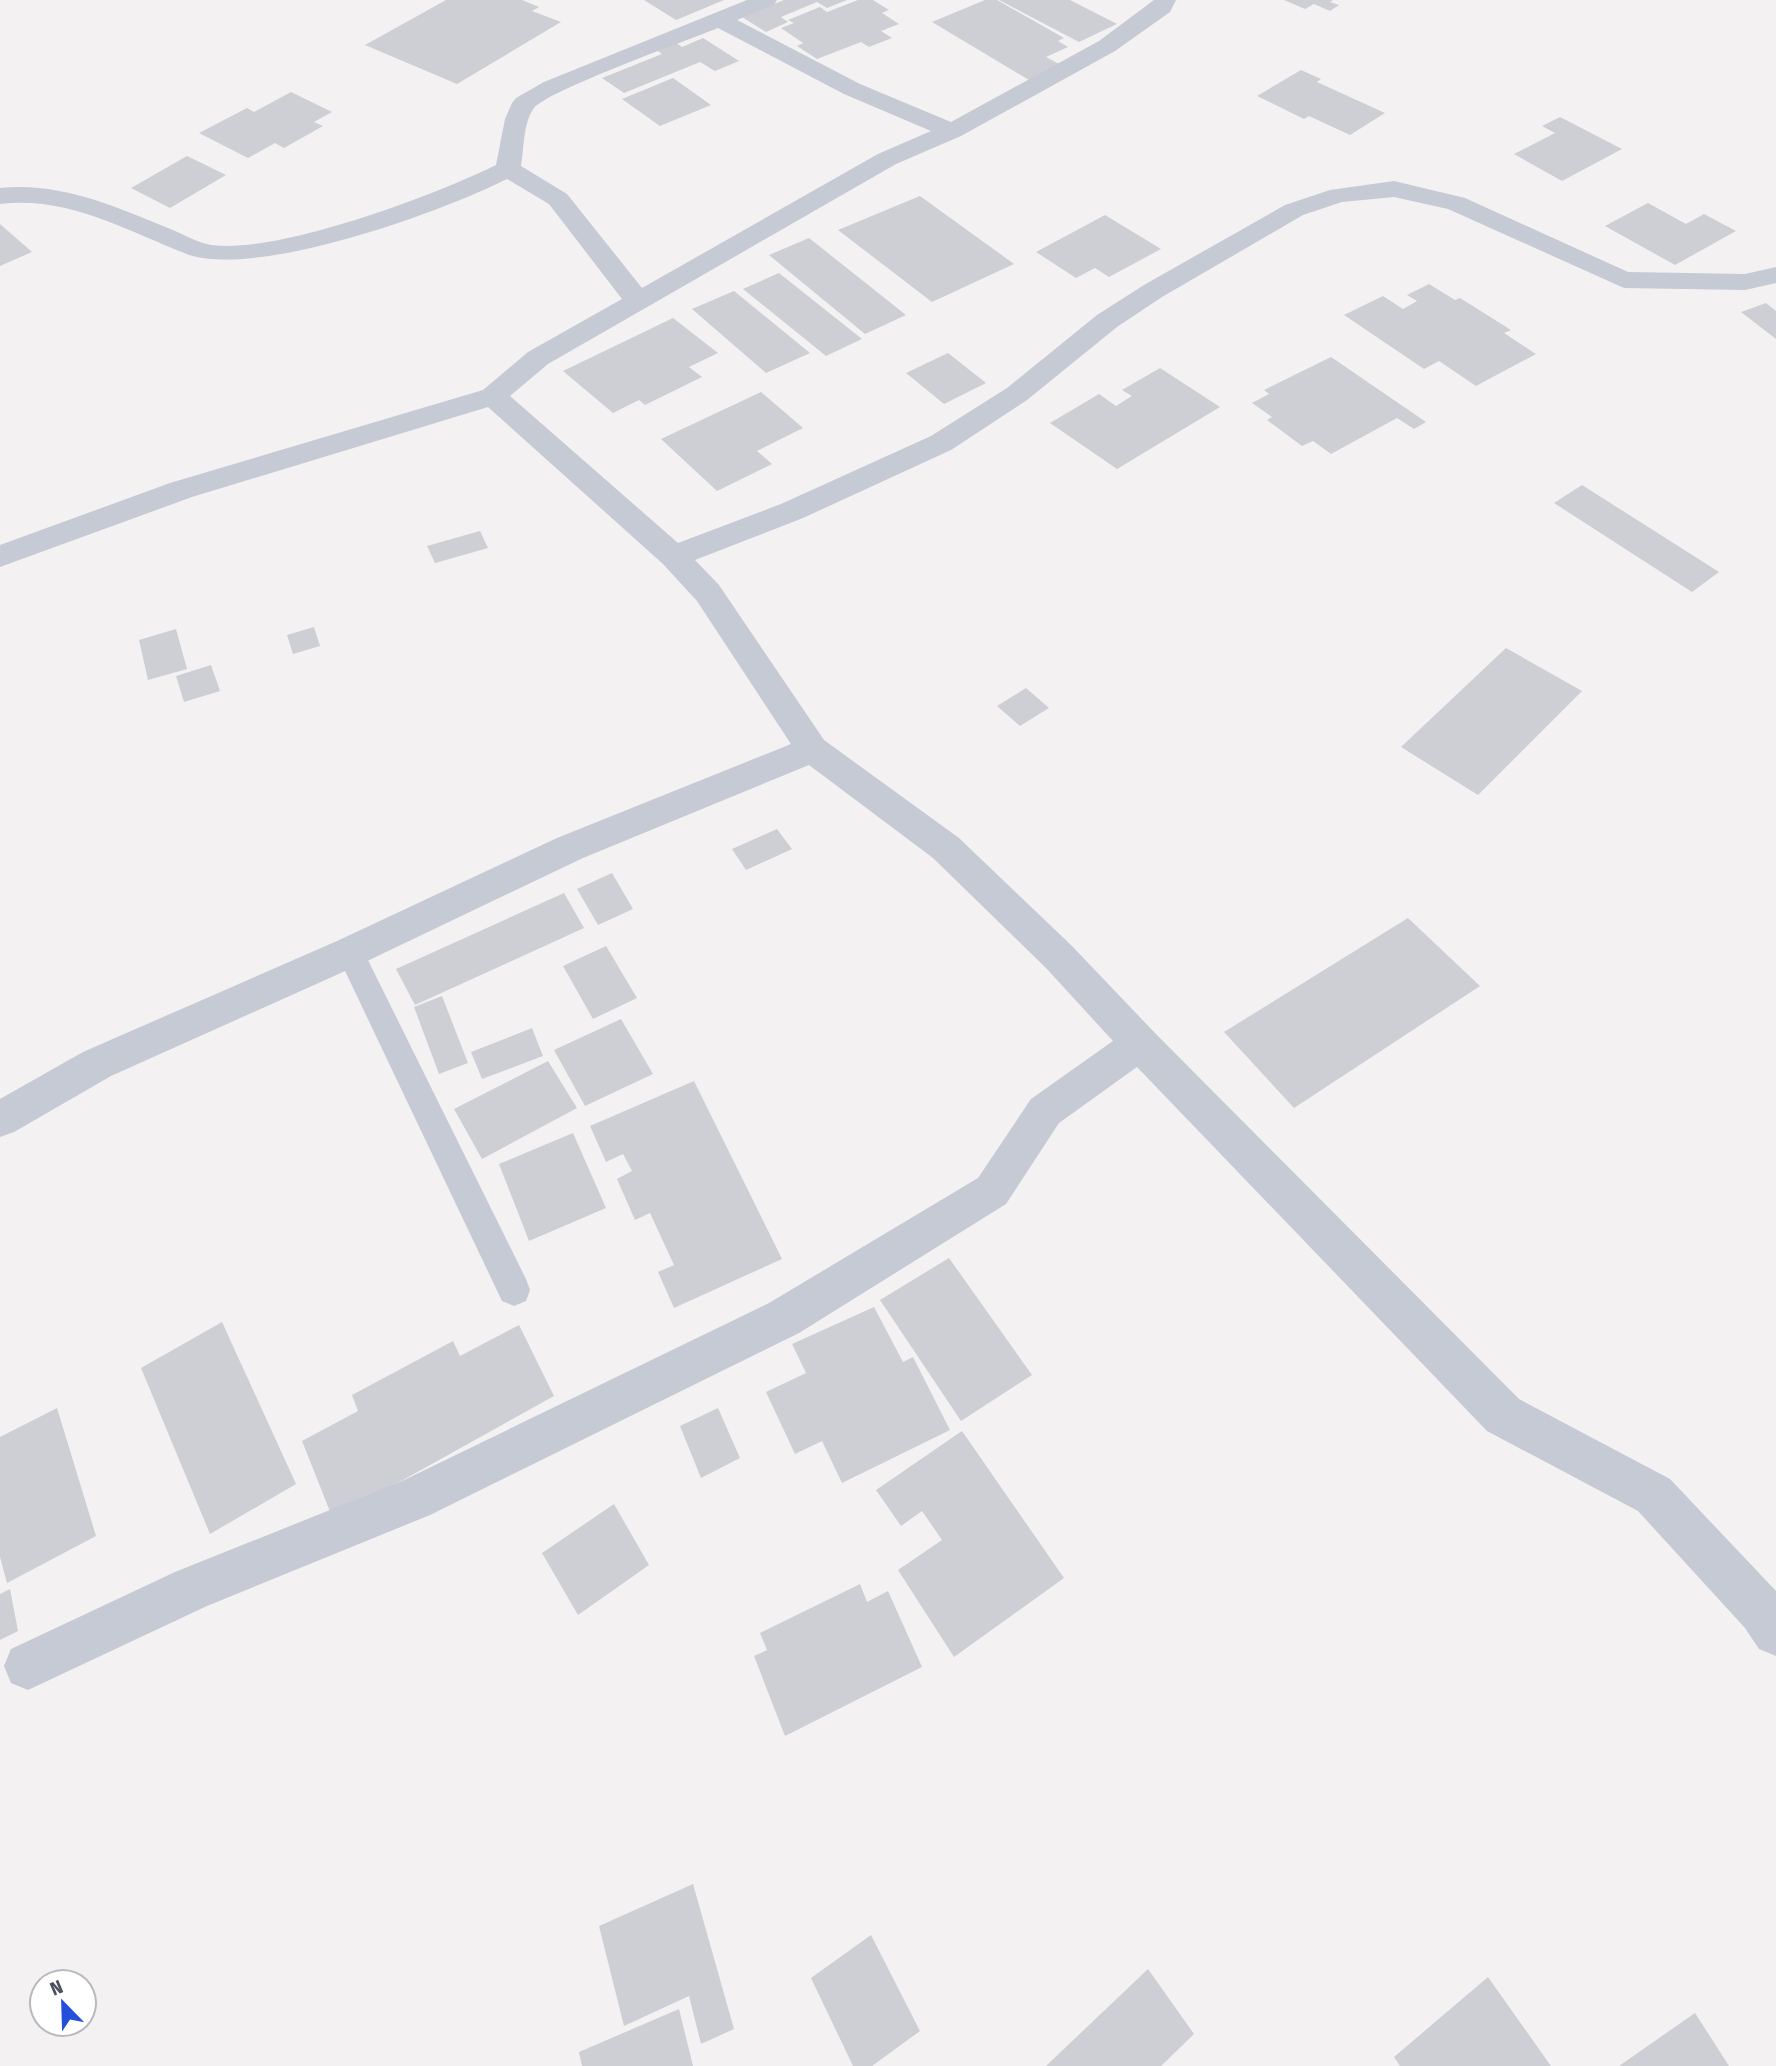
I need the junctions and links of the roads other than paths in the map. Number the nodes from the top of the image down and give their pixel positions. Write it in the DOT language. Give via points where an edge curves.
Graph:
graph roads {
  1 [pos="766,0"];
  2 [pos="1165,0"];
  3 [pos="720,20"];
  4 [pos="952,131"];
  5 [pos="508,169"];
  6 [pos="0,196"];
  7 [pos="1776,275"];
  8 [pos="638,301"];
  9 [pos="493,396"];
  10 [pos="0,556"];
  11 [pos="674,556"];
  12 [pos="812,749"];
  13 [pos="350,952"];
  14 [pos="1140,1044"];
  15 [pos="0,1119"];
  16 [pos="514,1290"];
  17 [pos="1776,1633"];
  18 [pos="28,1666"];
  1 -- 3 [label="street"];
  2 -- 4 [label="street" via="1163,7 1107,46"];
  3 -- 4 [label="street" via="852,89"];
  3 -- 5 [label="street" via="552,87 524,103"];
  4 -- 8 [label="street" via="887,159"];
  5 -- 6 [label="street" via="482,184 343,231 234,253 208,252 61,197 23,191"];
  5 -- 8 [label="street" via="558,200"];
  7 -- 11 [label="street" via="1745,282 1624,279 1456,203 1394,189 1339,195 1294,210 1153,291 1107,321 1017,394 941,443 792,511"];
  8 -- 9 [label="street" via="538,358"];
  9 -- 10 [label="street" via="181,491"];
  9 -- 11 [label="street"];
  11 -- 12 [label="street" via="708,593"];
  12 -- 13 [label="street" via="570,848"];
  12 -- 14 [label="street" via="946,848 1059,957"];
  13 -- 15 [label="street" via="97,1064"];
  13 -- 16 [label="lane"];
  14 -- 17 [label="street" via="1503,1415 1654,1495 1762,1611"];
  14 -- 18 [label="street" via="1045,1111 992,1191 784,1318 414,1499 192,1589"];
}
